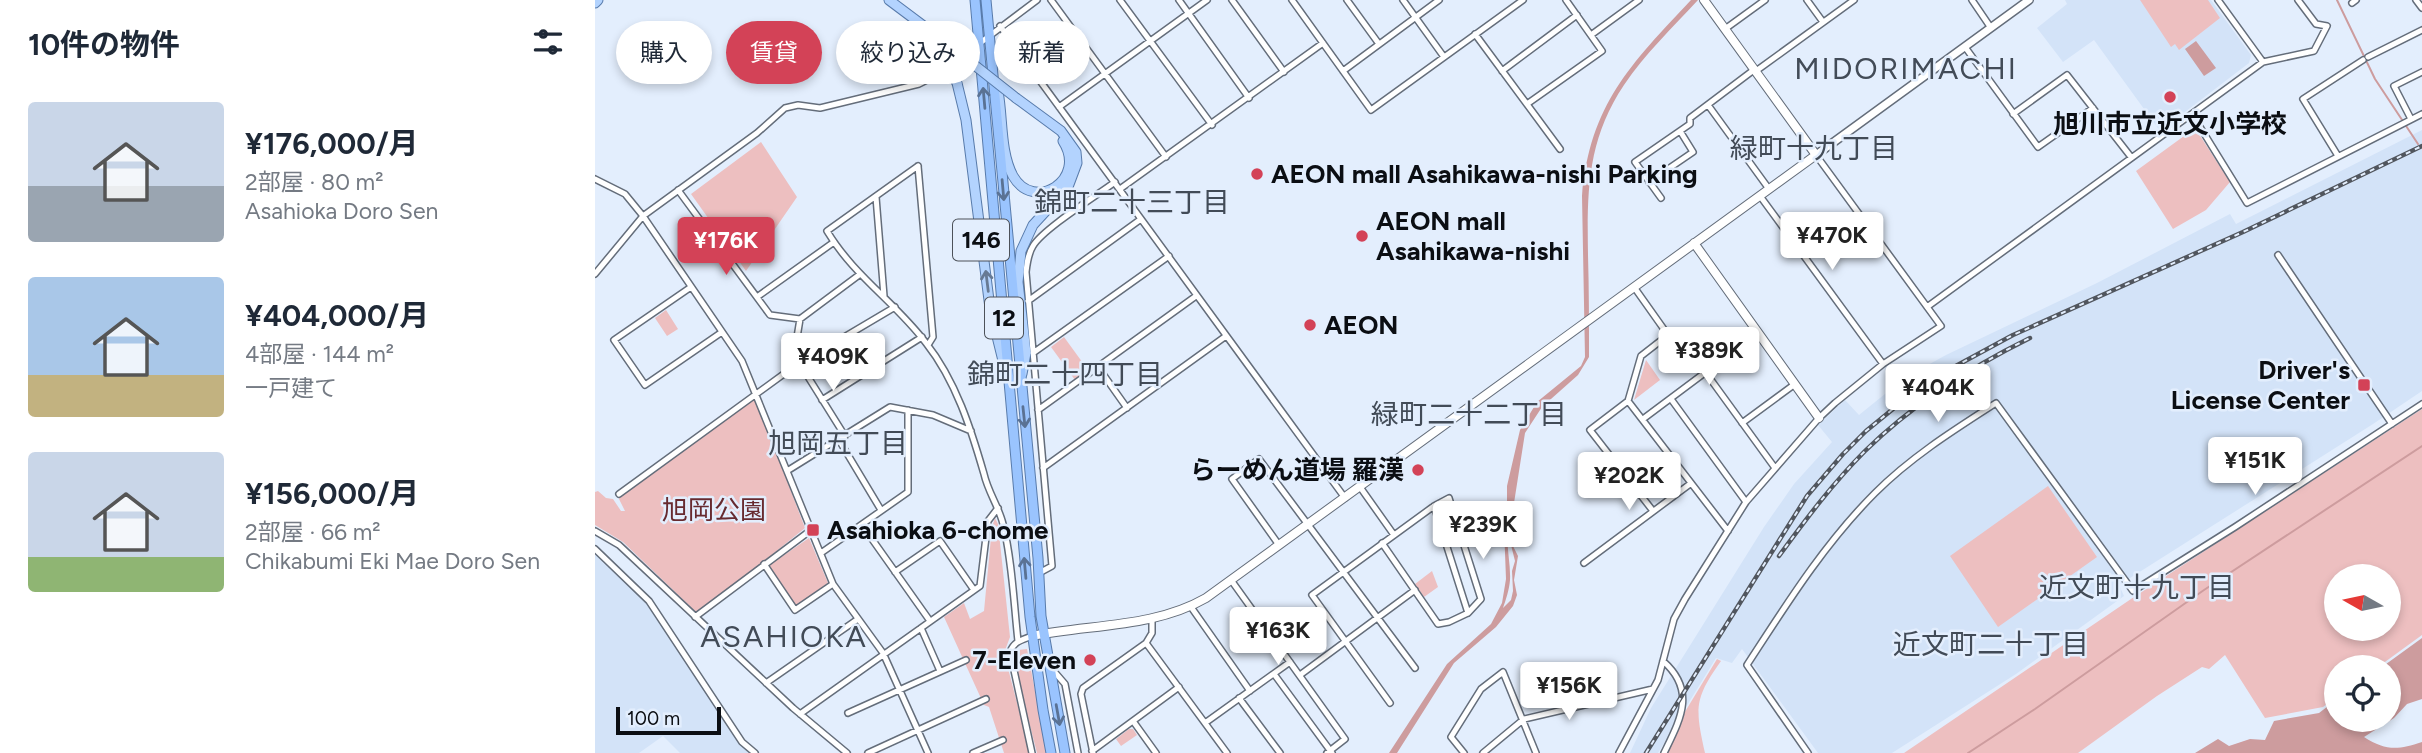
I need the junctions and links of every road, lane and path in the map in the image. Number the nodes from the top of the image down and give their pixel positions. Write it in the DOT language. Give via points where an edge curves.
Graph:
graph roads {
  1 [pos="889,0"];
  2 [pos="975,0"];
  3 [pos="986,0"];
  4 [pos="1037,0"];
  5 [pos="1051,0"];
  6 [pos="1120,0"];
  7 [pos="1179,0"];
  8 [pos="1207,0"];
  9 [pos="1232,0"];
  10 [pos="1292,0"];
  11 [pos="1347,0"];
  12 [pos="1403,0"];
  13 [pos="1439,0"];
  14 [pos="1566,0"];
  15 [pos="1639,0"];
  16 [pos="1704,0"];
  17 [pos="1765,0"];
  18 [pos="1807,0"];
  19 [pos="1854,0"];
  20 [pos="1972,0"];
  21 [pos="2029,0"];
  22 [pos="2218,0"];
  23 [pos="2298,0"];
  24 [pos="2416,0"];
  25 [pos="1520,1"];
  26 [pos="2422,8"];
  27 [pos="1189,13"];
  28 [pos="1577,15"];
  29 [pos="1416,18"];
  30 [pos="915,21"];
  31 [pos="977,21"];
  32 [pos="1007,21"];
  33 [pos="1823,22"];
  34 [pos="1991,28"];
  35 [pos="1725,29"];
  36 [pos="2422,30"];
  37 [pos="994,31"];
  38 [pos="1475,34"];
  39 [pos="989,36"];
  40 [pos="1591,36"];
  41 [pos="1150,41"];
  42 [pos="980,43"];
  43 [pos="1323,43"];
  44 [pos="1379,44"];
  45 [pos="1965,47"];
  46 [pos="980,55"];
  47 [pos="1444,57"];
  48 [pos="991,58"];
  49 [pos="2263,62"];
  50 [pos="1755,70"];
  51 [pos="1343,71"];
  52 [pos="1502,71"];
  53 [pos="980,72"];
  54 [pos="1284,72"];
  55 [pos="2422,72"];
  56 [pos="1105,74"];
  57 [pos="919,84"];
  58 [pos="957,84"];
  59 [pos="1042,84"];
  60 [pos="1249,98"];
  61 [pos="1527,104"];
  62 [pos="1708,105"];
  63 [pos="1059,107"];
  64 [pos="2093,108"];
  65 [pos="2013,114"];
  66 [pos="2192,114"];
  67 [pos="2422,114"];
  68 [pos="1046,121"];
  69 [pos="2405,122"];
  70 [pos="1212,125"];
  71 [pos="1679,131"];
  72 [pos="1559,149"];
  73 [pos="1816,155"];
  74 [pos="2338,156"];
  75 [pos="1166,157"];
  76 [pos="2131,157"];
  77 [pos="595,179"];
  78 [pos="1115,182"];
  79 [pos="1649,182"];
  80 [pos="1120,189"];
  81 [pos="1769,189"];
  82 [pos="678,190"];
  83 [pos="1760,196"];
  84 [pos="876,197"];
  85 [pos="1661,198"];
  86 [pos="643,216"];
  87 [pos="1141,219"];
  88 [pos="834,242"];
  89 [pos="1694,243"];
  90 [pos="2278,255"];
  91 [pos="1169,256"];
  92 [pos="595,274"];
  93 [pos="859,275"];
  94 [pos="691,287"];
  95 [pos="1634,287"];
  96 [pos="884,296"];
  97 [pos="1196,296"];
  98 [pos="757,297"];
  99 [pos="1028,301"];
  100 [pos="894,307"];
  101 [pos="1927,307"];
  102 [pos="800,319"];
  103 [pos="722,332"];
  104 [pos="1758,333"];
  105 [pos="1226,336"];
  106 [pos="922,337"];
  107 [pos="928,345"];
  108 [pos="1033,354"];
  109 [pos="800,364"];
  110 [pos="1883,364"];
  111 [pos="1097,367"];
  112 [pos="792,368"];
  113 [pos="1706,373"];
  114 [pos="1021,383"];
  115 [pos="1795,384"];
  116 [pos="756,393"];
  117 [pos="1011,396"];
  118 [pos="1671,399"];
  119 [pos="822,400"];
  120 [pos="1628,401"];
  121 [pos="2422,404"];
  122 [pos="1127,408"];
  123 [pos="908,410"];
  124 [pos="1038,410"];
  125 [pos="1819,418"];
  126 [pos="1643,419"];
  127 [pos="1742,423"];
  128 [pos="2392,424"];
  129 [pos="971,432"];
  130 [pos="842,438"];
  131 [pos="1043,468"];
  132 [pos="1775,468"];
  133 [pos="787,471"];
  134 [pos="1690,484"];
  135 [pos="1360,487"];
  136 [pos="619,494"];
  137 [pos="1345,498"];
  138 [pos="1746,502"];
  139 [pos="1434,506"];
  140 [pos="998,508"];
  141 [pos="881,510"];
  142 [pos="1653,511"];
  143 [pos="1309,524"];
  144 [pos="862,525"];
  145 [pos="811,530"];
  146 [pos="595,531"];
  147 [pos="1728,531"];
  148 [pos="1394,535"];
  149 [pos="1382,543"];
  150 [pos="1279,545"];
  151 [pos="595,549"];
  152 [pos="821,552"];
  153 [pos="1584,563"];
  154 [pos="764,564"];
  155 [pos="1343,571"];
  156 [pos="895,572"];
  157 [pos="1038,573"];
  158 [pos="1231,580"];
  159 [pos="833,584"];
  160 [pos="974,590"];
  161 [pos="1415,590"];
  162 [pos="1191,607"];
  163 [pos="1468,613"];
  164 [pos="695,617"];
  165 [pos="1378,618"];
  166 [pos="857,619"];
  167 [pos="1152,619"];
  168 [pos="930,621"];
  169 [pos="921,628"];
  170 [pos="1044,634"];
  171 [pos="1032,636"];
  172 [pos="1018,641"];
  173 [pos="1345,642"];
  174 [pos="1146,643"];
  175 [pos="883,653"];
  176 [pos="966,660"];
  177 [pos="1664,661"];
  178 [pos="1290,662"];
  179 [pos="1050,667"];
  180 [pos="1415,668"];
  181 [pos="940,671"];
  182 [pos="1274,674"];
  183 [pos="1300,675"];
  184 [pos="767,683"];
  185 [pos="1179,687"];
  186 [pos="1653,688"];
  187 [pos="901,690"];
  188 [pos="1251,691"];
  189 [pos="1240,698"];
  190 [pos="986,699"];
  191 [pos="1391,703"];
  192 [pos="848,713"];
  193 [pos="800,714"];
  194 [pos="1524,719"];
  195 [pos="1133,721"];
  196 [pos="1205,723"];
  197 [pos="918,729"];
  198 [pos="1003,740"];
  199 [pos="1093,752"];
  200 [pos="1330,752"];
  201 [pos="755,753"];
  202 [pos="847,753"];
  203 [pos="868,753"];
  204 [pos="928,753"];
  205 [pos="974,753"];
  206 [pos="1032,753"];
  207 [pos="1051,753"];
  208 [pos="1065,753"];
  209 [pos="1078,753"];
  210 [pos="1156,753"];
  211 [pos="1227,753"];
  212 [pos="1280,753"];
  213 [pos="1464,753"];
  214 [pos="1483,753"];
  215 [pos="1536,753"];
  216 [pos="1619,753"];
  217 [pos="1664,753"];
  218 [pos="1808,753"];
  1 -- 30 [label="main road, 146"];
  2 -- 31 [label="highway, 12"];
  3 -- 39 [label="highway, 12"];
  4 -- 32 [label="street"];
  5 -- 56 [label="street"];
  6 -- 41 [label="street"];
  7 -- 27 [label="street"];
  8 -- 27 [label="street"];
  9 -- 54 [label="street"];
  10 -- 43 [label="street"];
  11 -- 44 [label="street"];
  12 -- 29 [label="street"];
  13 -- 29 [label="street"];
  14 -- 28 [label="street"];
  15 -- 40 [label="street"];
  16 -- 35 [label="main road"];
  17 -- 35 [label="street"];
  18 -- 33 [label="street"];
  19 -- 33 [label="street"];
  20 -- 34 [label="street"];
  21 -- 34 [label="street"];
  22 -- 49 [label="street"];
  23 -- 49 [label="street" via="2316,24 2327,26 2314,51"];
  24 -- 26 [label="street"];
  25 -- 38 [label="street"];
  27 -- 41 [label="street"];
  27 -- 60 [label="street"];
  28 -- 40 [label="street"];
  28 -- 52 [label="street"];
  29 -- 44 [label="street"];
  29 -- 47 [label="street"];
  33 -- 50 [label="street"];
  34 -- 45 [label="street"];
  35 -- 50 [label="main road"];
  36 -- 74 [label="street" via="2365,59 2303,99"];
  37 -- 39 [label="street"];
  38 -- 47 [label="street"];
  38 -- 52 [label="street"];
  39 -- 42 [label="street"];
  39 -- 48 [label="highway, 12"];
  40 -- 61 [label="street" via="1602,51"];
  41 -- 56 [label="street"];
  41 -- 70 [label="street"];
  43 -- 51 [label="street"];
  43 -- 54 [label="street"];
  44 -- 51 [label="street"];
  45 -- 65 [label="street"];
  45 -- 73 [label="street"];
  117 -- 46 [label="highway, 12, one-way"];
  47 -- 51 [label="street" via="1371,110"];
  48 -- 68 [label="main road, 146" via="1007,162 1021,186 1032,191 1056,188 1070,161 1068,149"];
  48 -- 114 [label="highway, 12, one-way"];
  49 -- 66 [label="street"];
  50 -- 62 [label="street"];
  50 -- 73 [label="main road"];
  52 -- 61 [label="street"];
  53 -- 68 [label="main road, 146, bridge"];
  54 -- 60 [label="street"];
  55 -- 69 [label="street" via="2394,86"];
  56 -- 63 [label="street"];
  56 -- 75 [label="street"];
  57 -- 82 [label="street" via="820,108 785,108"];
  117 -- 58 [label="main road, 146, one-way, bridge" via="990,308"];
  59 -- 63 [label="street"];
  60 -- 70 [label="street"];
  61 -- 72 [label="street"];
  62 -- 71 [label="street"];
  62 -- 81 [label="street"];
  63 -- 78 [label="street"];
  64 -- 65 [label="street" via="2067,75"];
  64 -- 65 [label="street" via="2038,147"];
  64 -- 76 [label="street"];
  66 -- 74 [label="street" via="2247,204"];
  66 -- 76 [label="street"];
  67 -- 69 [label="street"];
  68 -- 114 [label="main road, 146" via="1072,143 1077,163 1068,187 1033,225 1021,251 1018,282 1026,353"];
  69 -- 74 [label="street"];
  70 -- 75 [label="street"];
  71 -- 79 [label="street" via="1635,162"];
  71 -- 79 [label="street" via="1693,152"];
  73 -- 81 [label="main road"];
  73 -- 101 [label="street"];
  75 -- 80 [label="street"];
  76 -- 101 [label="street"];
  77 -- 86 [label="street" via="625,194"];
  78 -- 80 [label="street"];
  78 -- 99 [label="street" via="1033,245 1026,272"];
  79 -- 85 [label="street"];
  80 -- 87 [label="street"];
  81 -- 83 [label="main road"];
  82 -- 86 [label="street"];
  82 -- 98 [label="street"];
  83 -- 89 [label="main road"];
  83 -- 110 [label="street"];
  84 -- 88 [label="street" via="827,231"];
  84 -- 96 [label="street"];
  84 -- 107 [label="street" via="918,166 933,337"];
  86 -- 92 [label="street"];
  86 -- 94 [label="street"];
  87 -- 91 [label="street"];
  87 -- 99 [label="street"];
  88 -- 93 [label="street"];
  88 -- 98 [label="street"];
  89 -- 95 [label="main road"];
  89 -- 104 [label="main road"];
  90 -- 128 [label="street"];
  91 -- 97 [label="street"];
  91 -- 108 [label="street"];
  93 -- 96 [label="street"];
  93 -- 102 [label="street"];
  94 -- 103 [label="street"];
  94 -- 103 [label="street" via="614,340 645,385"];
  95 -- 120 [label="street" via="1668,335 1641,356"];
  95 -- 135 [label="main road"];
  96 -- 100 [label="street"];
  97 -- 105 [label="street"];
  97 -- 111 [label="street"];
  98 -- 102 [label="street" via="770,315"];
  99 -- 108 [label="street"];
  100 -- 106 [label="street"];
  100 -- 109 [label="street"];
  101 -- 110 [label="street" via="1941,326"];
  102 -- 112 [label="street"];
  103 -- 116 [label="street" via="742,360"];
  104 -- 113 [label="street"];
  104 -- 115 [label="main road"];
  105 -- 122 [label="street"];
  105 -- 137 [label="street"];
  106 -- 107 [label="street"];
  106 -- 119 [label="street"];
  107 -- 129 [label="street" via="949,379"];
  108 -- 124 [label="street"];
  109 -- 112 [label="street"];
  109 -- 119 [label="street"];
  110 -- 125 [label="street"];
  111 -- 122 [label="street"];
  111 -- 124 [label="street"];
  112 -- 116 [label="street"];
  113 -- 118 [label="street"];
  113 -- 127 [label="street"];
  114 -- 157 [label="highway, 12, one-way"];
  115 -- 125 [label="main road"];
  115 -- 127 [label="street"];
  116 -- 133 [label="street"];
  116 -- 136 [label="street"];
  171 -- 117 [label="highway, 12, one-way"];
  118 -- 126 [label="street"];
  118 -- 138 [label="street"];
  119 -- 130 [label="street"];
  120 -- 126 [label="street"];
  120 -- 142 [label="street" via="1590,429"];
  121 -- 128 [label="street"];
  122 -- 131 [label="street"];
  123 -- 129 [label="street" via="933,415"];
  123 -- 130 [label="street" via="890,407"];
  123 -- 141 [label="street" via="908,492"];
  124 -- 131 [label="street"];
  125 -- 132 [label="street"];
  126 -- 134 [label="street"];
  127 -- 132 [label="street"];
  128 -- 218 [label="street" via="2133,591 1996,403 1944,436 1876,491 1811,567 1747,665"];
  129 -- 140 [label="street"];
  130 -- 133 [label="street"];
  130 -- 141 [label="street"];
  131 -- 157 [label="street" via="1052,566"];
  132 -- 138 [label="street"];
  133 -- 145 [label="street"];
  134 -- 142 [label="street"];
  134 -- 147 [label="street"];
  135 -- 137 [label="main road"];
  135 -- 148 [label="street"];
  137 -- 143 [label="main road"];
  138 -- 147 [label="street"];
  139 -- 148 [label="street"];
  139 -- 163 [label="street"];
  139 -- 163 [label="street" via="1449,498 1481,599"];
  140 -- 160 [label="street" via="988,521 980,586"];
  140 -- 172 [label="street"];
  141 -- 144 [label="street"];
  142 -- 153 [label="street"];
  143 -- 150 [label="main road"];
  143 -- 150 [label="street" via="1259,459 1232,480"];
  143 -- 155 [label="street"];
  144 -- 152 [label="street"];
  144 -- 156 [label="street"];
  145 -- 152 [label="street"];
  145 -- 154 [label="street"];
  146 -- 164 [label="street" via="619,545"];
  147 -- 177 [label="street" via="1674,619"];
  148 -- 149 [label="street"];
  149 -- 155 [label="street"];
  149 -- 161 [label="street"];
  150 -- 158 [label="main road"];
  151 -- 201 [label="street" via="649,601 742,742"];
  152 -- 159 [label="street"];
  154 -- 159 [label="street" via="795,610"];
  154 -- 164 [label="street"];
  155 -- 165 [label="street"];
  155 -- 173 [label="street" via="1312,595"];
  156 -- 160 [label="street" via="940,541"];
  156 -- 168 [label="street"];
  157 -- 170 [label="highway, 12"];
  158 -- 162 [label="main road"];
  158 -- 178 [label="street"];
  159 -- 166 [label="street"];
  160 -- 168 [label="street"];
  161 -- 163 [label="street" via="1438,624"];
  161 -- 165 [label="street"];
  162 -- 167 [label="main road"];
  162 -- 188 [label="street"];
  164 -- 184 [label="street"];
  165 -- 173 [label="street"];
  165 -- 180 [label="street"];
  166 -- 175 [label="street"];
  166 -- 184 [label="street"];
  167 -- 170 [label="main road"];
  167 -- 174 [label="street"];
  168 -- 169 [label="street"];
  169 -- 175 [label="street"];
  169 -- 181 [label="street"];
  170 -- 171 [label="main road"];
  170 -- 179 [label="highway, 12"];
  171 -- 172 [label="street"];
  171 -- 207 [label="highway, 12"];
  172 -- 206 [label="street" via="1010,653"];
  173 -- 183 [label="street"];
  173 -- 191 [label="street"];
  174 -- 185 [label="street"];
  174 -- 199 [label="street" via="1083,688"];
  175 -- 187 [label="street"];
  175 -- 193 [label="street"];
  176 -- 181 [label="street"];
  177 -- 186 [label="street"];
  177 -- 217 [label="street" via="1675,671 1685,701"];
  178 -- 182 [label="street"];
  178 -- 183 [label="street"];
  179 -- 208 [label="highway, 12, one-way"];
  179 -- 209 [label="street" via="1065,684"];
  181 -- 187 [label="street"];
  182 -- 188 [label="street"];
  182 -- 200 [label="street"];
  183 -- 200 [label="street" via="1345,739"];
  184 -- 193 [label="street"];
  185 -- 195 [label="street"];
  185 -- 196 [label="street"];
  186 -- 194 [label="street"];
  186 -- 216 [label="street"];
  187 -- 192 [label="street"];
  187 -- 197 [label="street"];
  188 -- 189 [label="street"];
  189 -- 196 [label="street"];
  189 -- 212 [label="street"];
  190 -- 197 [label="street"];
  193 -- 202 [label="street"];
  194 -- 213 [label="street" via="1503,672 1481,689 1451,737"];
  194 -- 214 [label="street"];
  194 -- 215 [label="street"];
  195 -- 199 [label="street"];
  195 -- 210 [label="street"];
  196 -- 211 [label="street"];
  197 -- 203 [label="street"];
  197 -- 204 [label="street"];
  198 -- 205 [label="street"];
}
